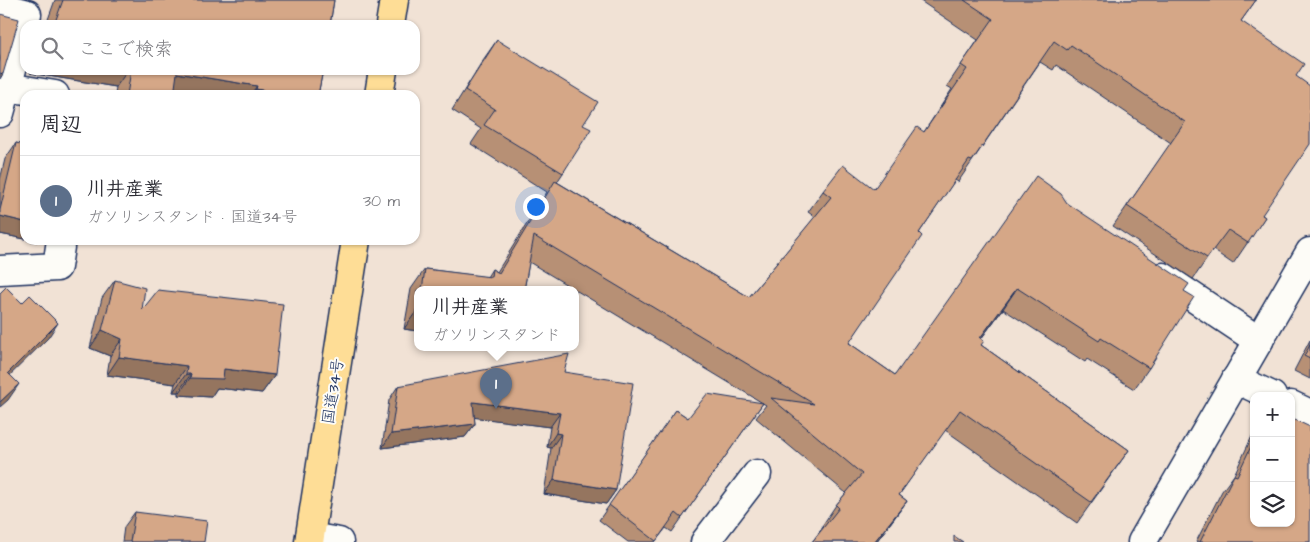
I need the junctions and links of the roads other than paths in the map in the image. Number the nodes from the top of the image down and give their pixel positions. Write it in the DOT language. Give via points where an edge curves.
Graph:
graph roads {
  1 [pos="394,0"];
  2 [pos="0,7"];
  3 [pos="25,20"];
  4 [pos="391,20"];
  5 [pos="20,40"];
  6 [pos="382,75"];
  7 [pos="7,87"];
  8 [pos="25,90"];
  9 [pos="380,90"];
  10 [pos="0,113"];
  11 [pos="60,245"];
  12 [pos="355,245"];
  13 [pos="1310,252"];
  14 [pos="1144,265"];
  15 [pos="0,270"];
  16 [pos="1259,340"];
  17 [pos="1236,379"];
  18 [pos="1264,392"];
  19 [pos="1295,407"];
  20 [pos="1310,414"];
  21 [pos="757,474"];
  22 [pos="309,540"];
  23 [pos="339,542"];
  24 [pos="705,542"];
  25 [pos="1142,542"];
  1 -- 4 [label="highway"];
  2 -- 3 [label="street" via="27,14"];
  5 -- 7 [label="street"];
  6 -- 9 [label="highway"];
  7 -- 8 [label="street"];
  7 -- 10 [label="street"];
  11 -- 15 [label="street" via="57,267"];
  12 -- 22 [label="highway, 国道34号"];
  13 -- 16 [label="street"];
  14 -- 16 [label="street"];
  16 -- 17 [label="street"];
  17 -- 18 [label="street"];
  17 -- 25 [label="street"];
  19 -- 20 [label="street"];
  21 -- 24 [label="street"];
  22 -- 23 [label="street"];
}
